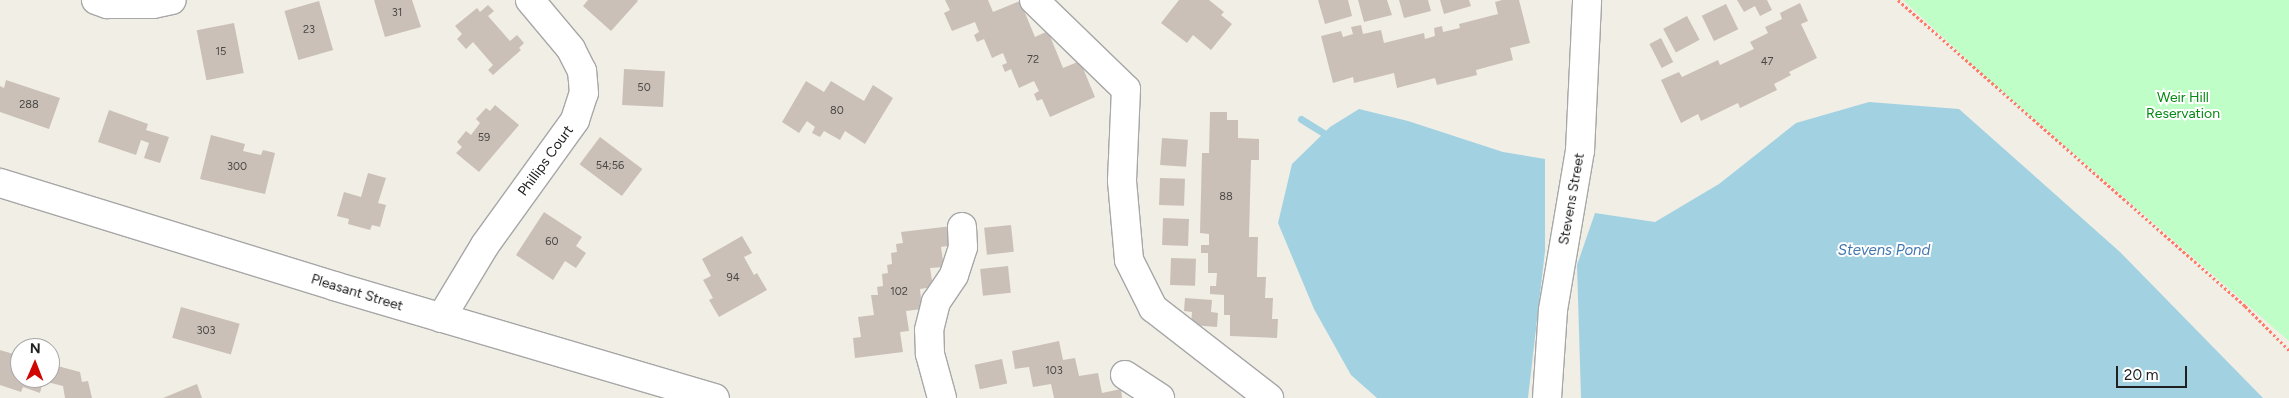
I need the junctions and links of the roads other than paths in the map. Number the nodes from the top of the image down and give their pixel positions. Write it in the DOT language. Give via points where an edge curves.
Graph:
graph roads {
  1 [pos="96,0"];
  2 [pos="172,0"];
  3 [pos="530,0"];
  4 [pos="1034,0"];
  5 [pos="1587,0"];
  6 [pos="0,183"];
  7 [pos="962,227"];
  8 [pos="441,318"];
  9 [pos="1125,375"];
  10 [pos="715,398"];
  11 [pos="942,398"];
  12 [pos="1160,398"];
  13 [pos="1269,398"];
  14 [pos="1547,398"];
  1 -- 2 [label="street" via="107,4 154,4"];
  3 -- 8 [label="street, Phillips Court" via="571,50 582,71 584,93 575,120 485,245"];
  4 -- 13 [label="street" via="1126,89 1122,181 1129,260 1153,308"];
  5 -- 14 [label="street, Stevens Street" via="1580,151 1553,310"];
  6 -- 8 [label="street, Pleasant Street"];
  7 -- 11 [label="street" via="963,247 957,266 936,302 929,330 930,354"];
  8 -- 10 [label="street, Pleasant Street"];
  9 -- 12 [label="street"];
}
